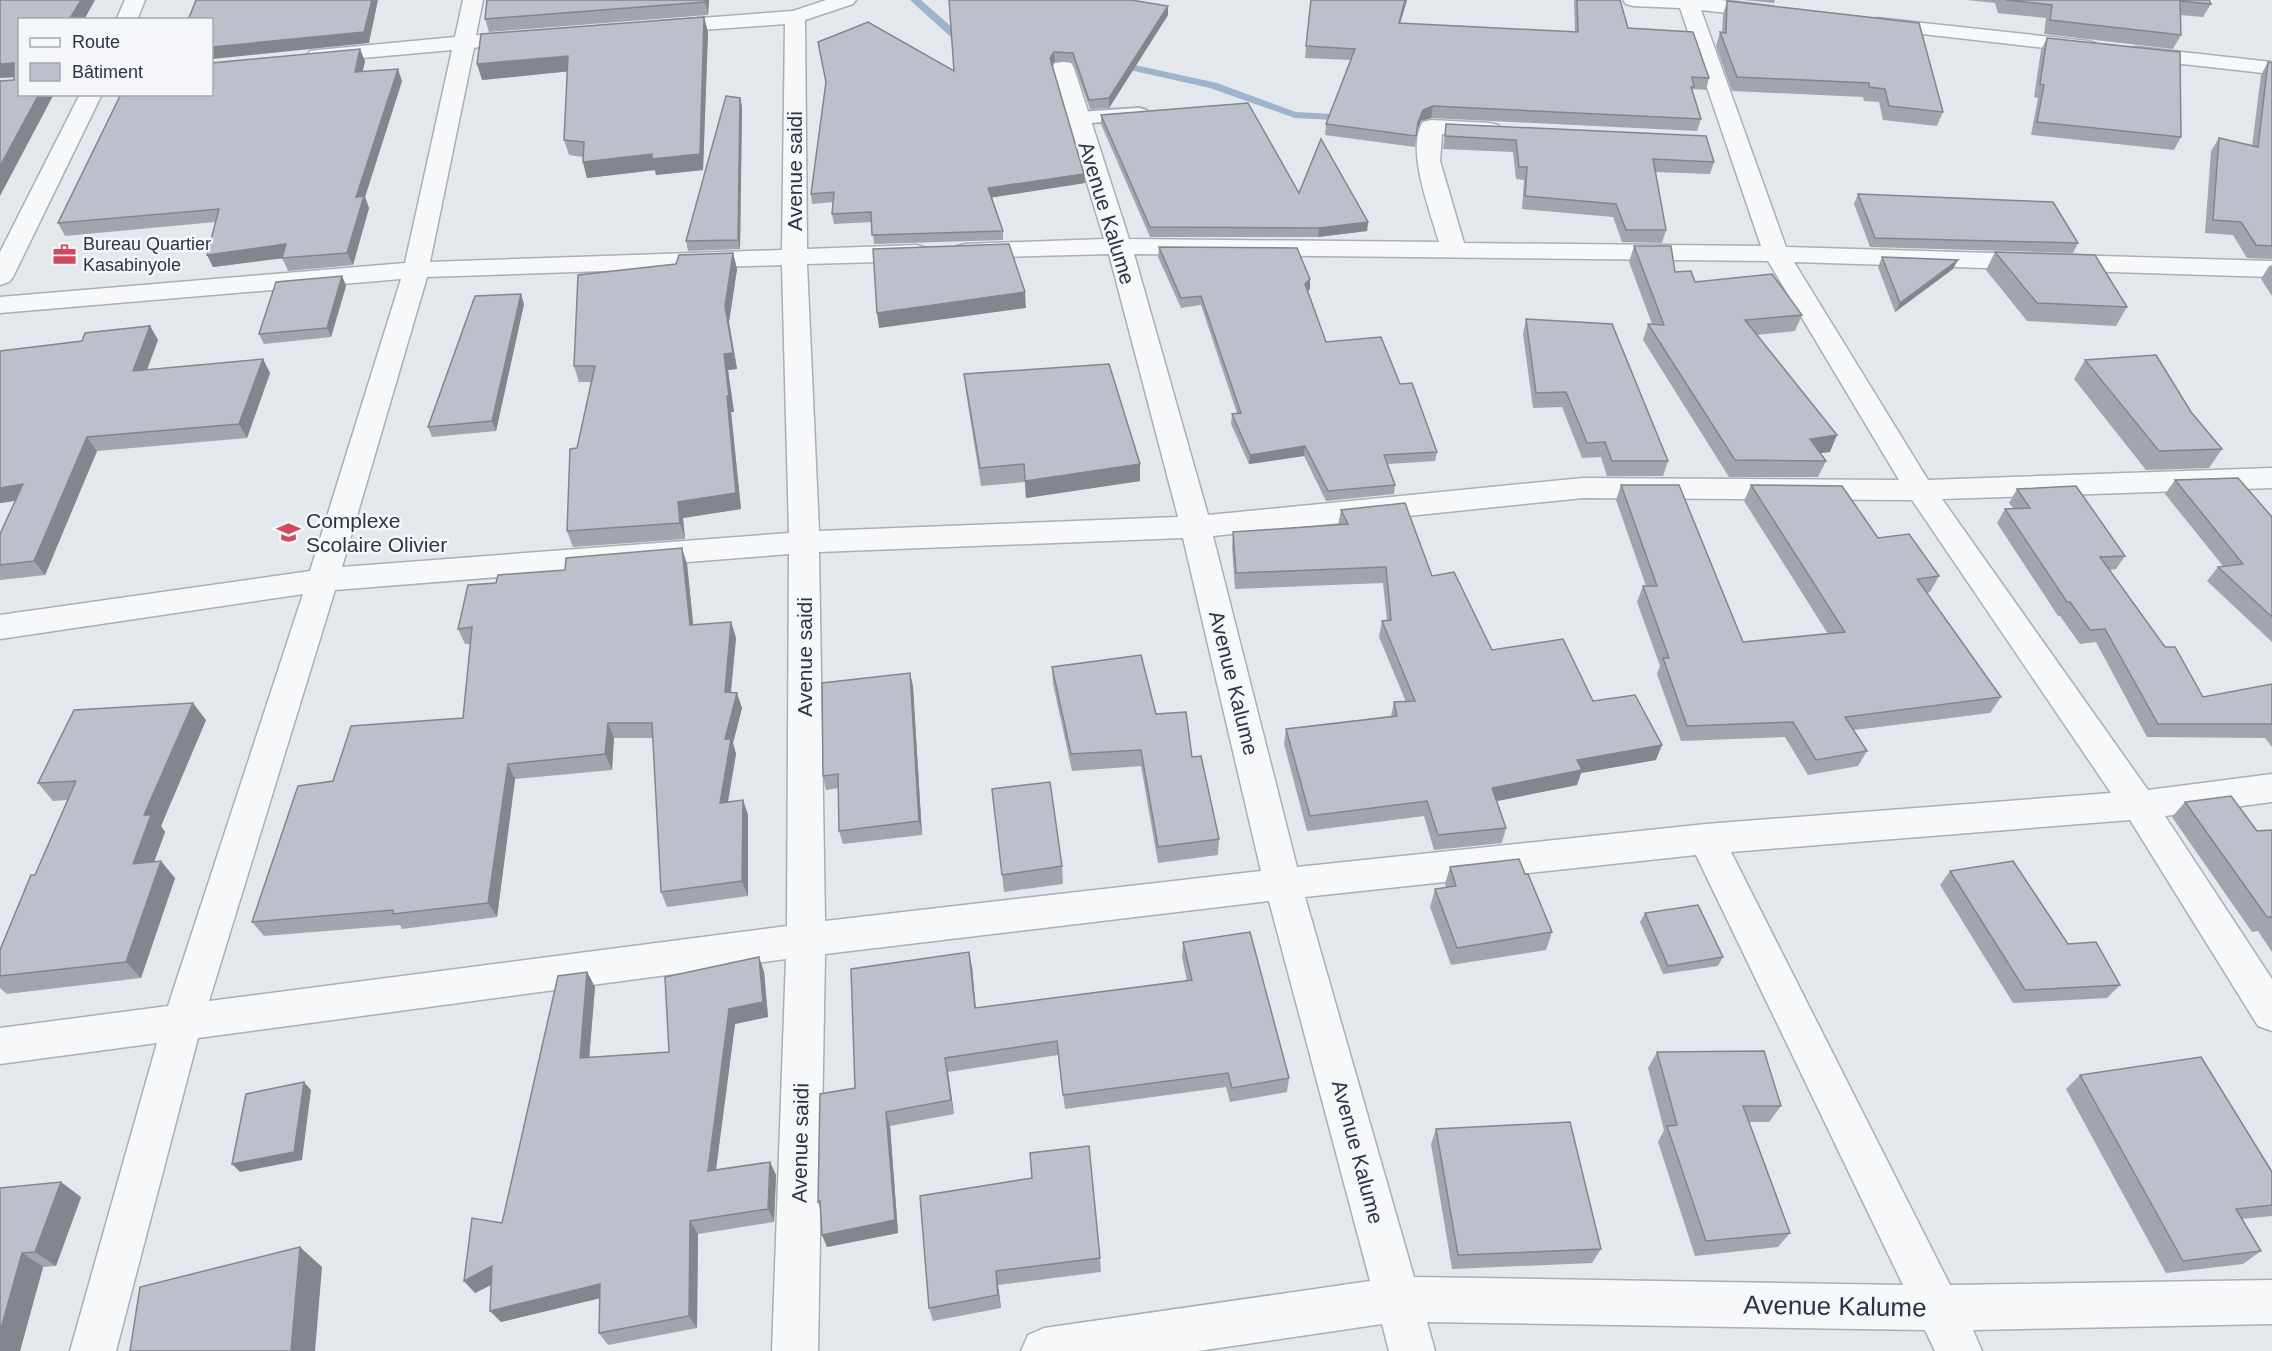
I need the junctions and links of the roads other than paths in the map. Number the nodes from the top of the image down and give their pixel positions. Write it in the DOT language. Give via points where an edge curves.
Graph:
graph roads {
  1 [pos="135,0"];
  2 [pos="473,0"];
  3 [pos="846,0"];
  4 [pos="1634,0"];
  5 [pos="1687,1"];
  6 [pos="1783,13"];
  7 [pos="795,17"];
  8 [pos="127,18"];
  9 [pos="1855,21"];
  10 [pos="642,28"];
  11 [pos="513,38"];
  12 [pos="466,42"];
  13 [pos="292,59"];
  14 [pos="1063,68"];
  15 [pos="2272,68"];
  16 [pos="91,96"];
  17 [pos="1161,112"];
  18 [pos="1078,118"];
  19 [pos="1514,131"];
  20 [pos="1119,246"];
  21 [pos="1454,250"];
  22 [pos="1776,254"];
  23 [pos="794,257"];
  24 [pos="2272,268"];
  25 [pos="416,270"];
  26 [pos="0,277"];
  27 [pos="0,304"];
  28 [pos="2272,478"];
  29 [pos="1920,489"];
  30 [pos="1196,527"];
  31 [pos="804,542"];
  32 [pos="323,580"];
  33 [pos="0,627"];
  34 [pos="2272,788"];
  35 [pos="2139,805"];
  36 [pos="1706,839"];
  37 [pos="1283,884"];
  38 [pos="806,940"];
  39 [pos="2272,1013"];
  40 [pos="182,1024"];
  41 [pos="0,1046"];
  42 [pos="1398,1299"];
  43 [pos="2272,1302"];
  44 [pos="1936,1308"];
  45 [pos="93,1351"];
  46 [pos="795,1351"];
  47 [pos="1044,1351"];
  48 [pos="1412,1351"];
  49 [pos="1959,1351"];
  1 -- 8 [label="street"];
  2 -- 12 [label="street"];
  3 -- 7 [label="street"];
  4 -- 5 [label="street"];
  5 -- 6 [label="street"];
  5 -- 22 [label="street" via="1726,142"];
  7 -- 10 [label="street"];
  7 -- 23 [label="street, Avenue saidi"];
  9 -- 15 [label="street"];
  11 -- 12 [label="street"];
  12 -- 13 [label="street"];
  12 -- 25 [label="street"];
  14 -- 18 [label="street, Avenue Kalume"];
  16 -- 26 [label="street"];
  17 -- 18 [label="lane"];
  18 -- 20 [label="street, Avenue Kalume"];
  19 -- 21 [label="street" via="1431,127 1428,160"];
  20 -- 21 [label="street"];
  20 -- 23 [label="street"];
  20 -- 30 [label="street, Avenue Kalume"];
  21 -- 22 [label="street"];
  22 -- 24 [label="street"];
  22 -- 29 [label="street"];
  23 -- 25 [label="street"];
  23 -- 31 [label="street, Avenue saidi"];
  25 -- 27 [label="street"];
  25 -- 32 [label="street"];
  28 -- 29 [label="street"];
  29 -- 30 [label="street" via="1583,488"];
  29 -- 35 [label="street"];
  30 -- 31 [label="street"];
  30 -- 37 [label="street, Avenue Kalume"];
  31 -- 32 [label="street"];
  31 -- 38 [label="street, Avenue saidi"];
  32 -- 33 [label="street"];
  32 -- 40 [label="street"];
  34 -- 35 [label="street"];
  35 -- 36 [label="street"];
  35 -- 39 [label="street"];
  36 -- 37 [label="street"];
  36 -- 44 [label="street"];
  37 -- 38 [label="street"];
  37 -- 42 [label="street, Avenue Kalume"];
  38 -- 40 [label="street"];
  38 -- 46 [label="street, Avenue saidi"];
  40 -- 41 [label="street"];
  40 -- 45 [label="street"];
  42 -- 44 [label="street, Avenue Kalume"];
  42 -- 47 [label="street, Avenue Kalume"];
  42 -- 48 [label="street, Avenue Kalume"];
  43 -- 44 [label="street, Avenue Kalume"];
  44 -- 49 [label="street"];
}
